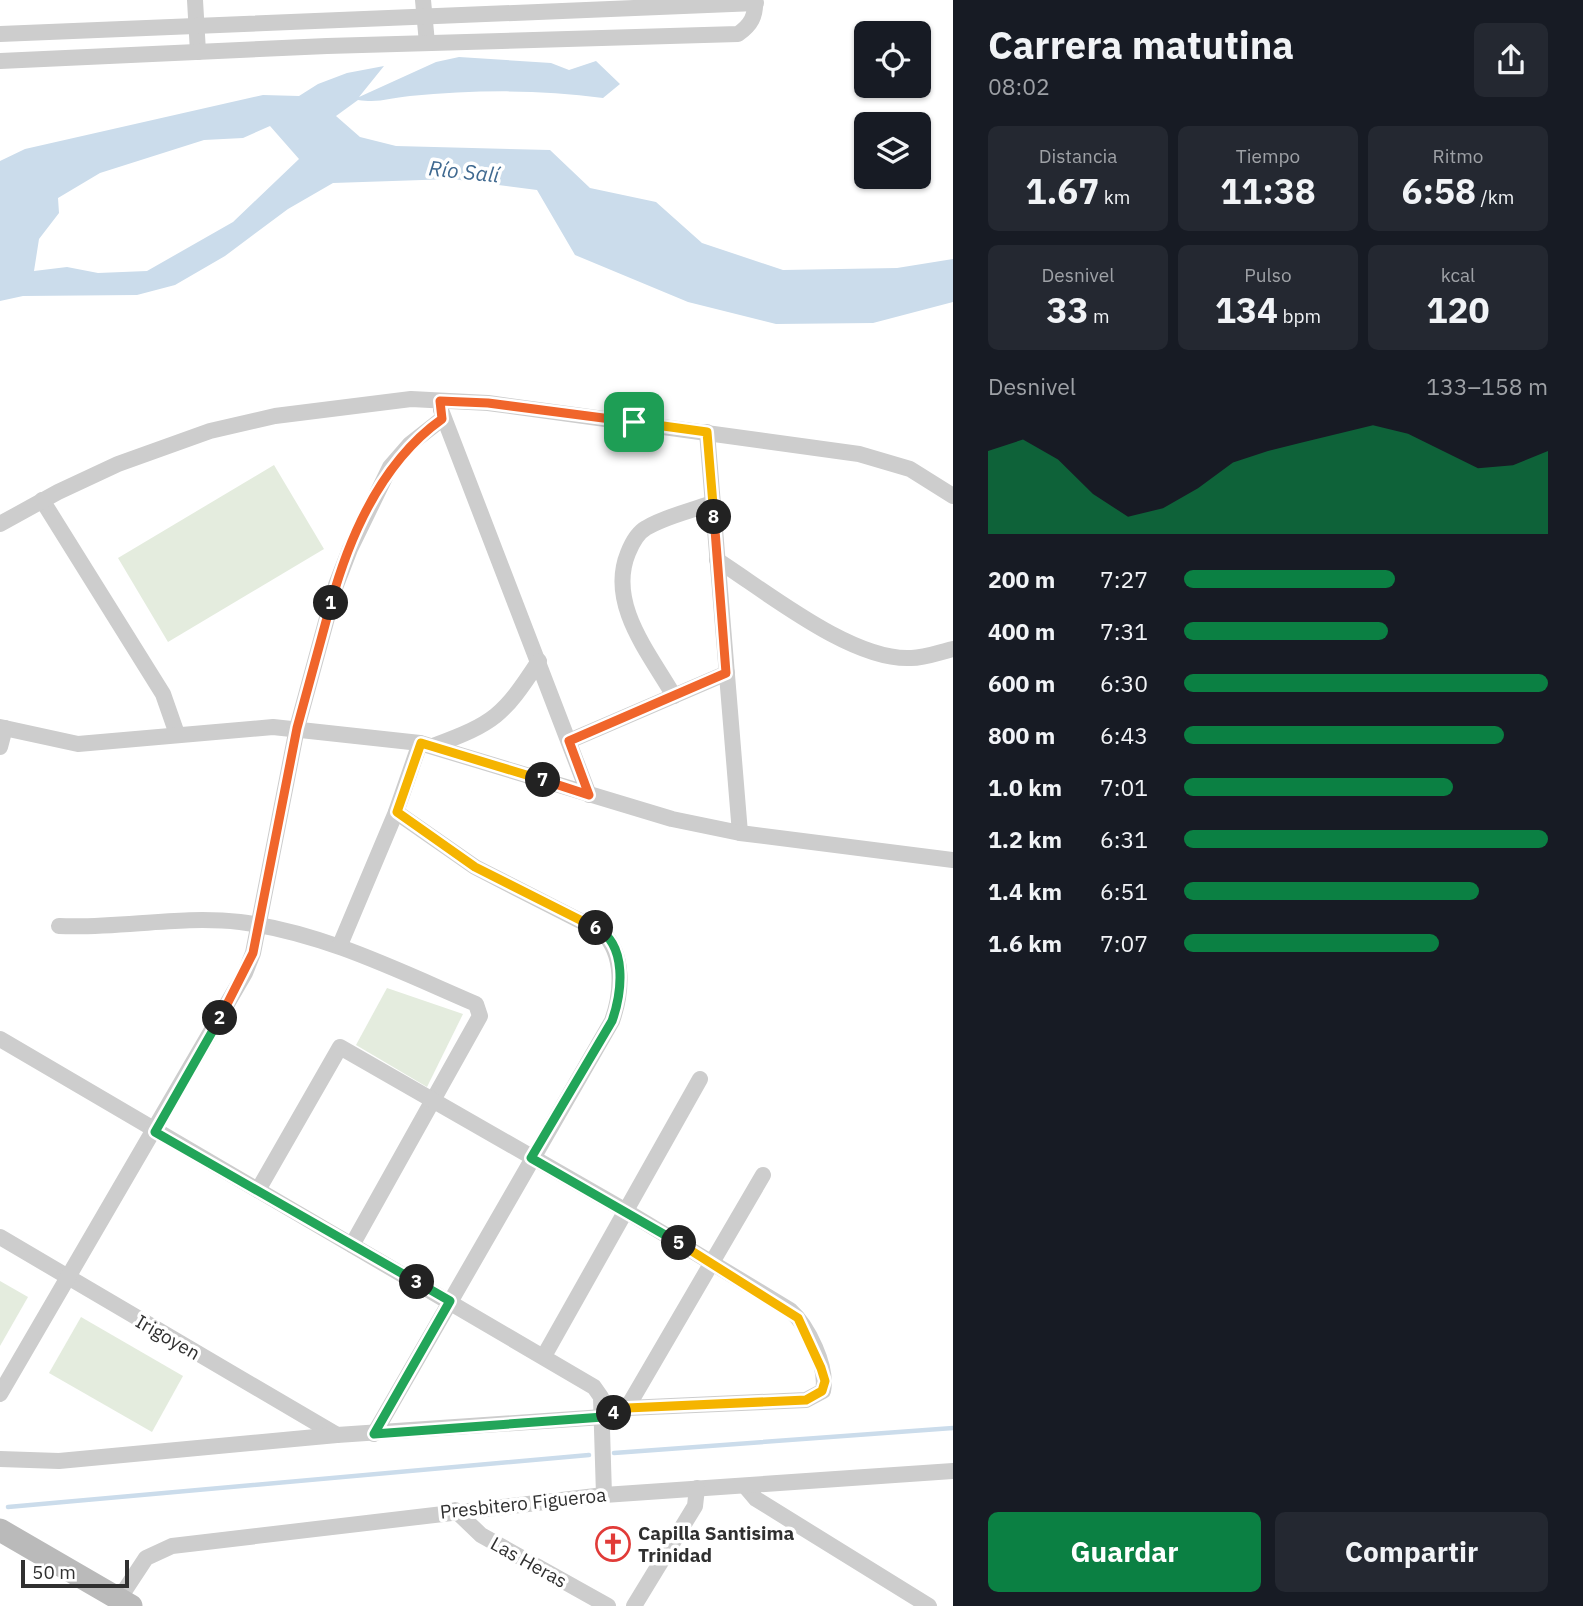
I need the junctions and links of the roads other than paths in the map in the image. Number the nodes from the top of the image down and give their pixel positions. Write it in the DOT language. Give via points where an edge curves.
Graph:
graph roads {
  1 [pos="195,0"];
  2 [pos="423,0"];
  3 [pos="756,1"];
  4 [pos="424,19"];
  5 [pos="197,27"];
  6 [pos="0,34"];
  7 [pos="427,43"];
  8 [pos="198,52"];
  9 [pos="0,61"];
  10 [pos="440,401"];
  11 [pos="442,419"];
  12 [pos="707,432"];
  13 [pos="953,496"];
  14 [pos="42,500"];
  15 [pos="712,503"];
  16 [pos="0,524"];
  17 [pos="717,560"];
  18 [pos="953,649"];
  19 [pos="539,660"];
  20 [pos="726,673"];
  21 [pos="674,696"];
  22 [pos="3,727"];
  23 [pos="297,728"];
  24 [pos="177,734"];
  25 [pos="569,741"];
  26 [pos="427,744"];
  27 [pos="0,747"];
  28 [pos="589,795"];
  29 [pos="397,812"];
  30 [pos="740,833"];
  31 [pos="953,860"];
  32 [pos="59,926"];
  33 [pos="258,926"];
  34 [pos="341,945"];
  35 [pos="0,1040"];
  36 [pos="699,1079"];
  37 [pos="433,1101"];
  38 [pos="155,1132"];
  39 [pos="531,1158"];
  40 [pos="763,1175"];
  41 [pos="258,1190"];
  42 [pos="626,1211"];
  43 [pos="0,1237"];
  44 [pos="352,1245"];
  45 [pos="711,1262"];
  46 [pos="69,1279"];
  47 [pos="450,1301"];
  48 [pos="544,1356"];
  49 [pos="0,1394"];
  50 [pos="627,1408"];
  51 [pos="603,1417"];
  52 [pos="374,1434"];
  53 [pos="337,1435"];
  54 [pos="0,1459"];
  55 [pos="953,1471"];
  56 [pos="745,1486"];
  57 [pos="698,1488"];
  58 [pos="604,1494"];
  59 [pos="455,1510"];
  60 [pos="0,1530"];
  61 [pos="125,1602"];
  62 [pos="608,1606"];
  63 [pos="634,1606"];
  64 [pos="929,1606"];
  1 -- 5 [label="street"];
  2 -- 4 [label="street"];
  3 -- 4 [label="street"];
  3 -- 7 [label="street" via="748,26 738,34"];
  4 -- 5 [label="street"];
  4 -- 7 [label="street"];
  5 -- 6 [label="street"];
  5 -- 8 [label="street"];
  7 -- 8 [label="street"];
  8 -- 9 [label="street"];
  10 -- 11 [label="street"];
  10 -- 12 [label="street" via="488,403"];
  10 -- 14 [label="street" via="342,406 210,431 118,464"];
  11 -- 19 [label="street"];
  11 -- 23 [label="street" via="390,467 359,530 336,585"];
  12 -- 13 [label="street" via="887,460"];
  12 -- 15 [label="street"];
  14 -- 16 [label="street"];
  14 -- 24 [label="street" via="163,694"];
  15 -- 17 [label="street"];
  15 -- 21 [label="street" via="645,528 633,541 622,566 624,601 632,625"];
  17 -- 18 [label="street" via="844,641 874,653 911,659"];
  17 -- 20 [label="street"];
  19 -- 25 [label="street"];
  19 -- 26 [label="street" via="500,715 483,726"];
  20 -- 21 [label="street"];
  20 -- 30 [label="street"];
  21 -- 25 [label="street"];
  22 -- 24 [label="street" via="78,744"];
  22 -- 27 [label="street"];
  23 -- 24 [label="street"];
  23 -- 26 [label="street"];
  23 -- 33 [label="street"];
  25 -- 28 [label="street"];
  26 -- 28 [label="street"];
  26 -- 29 [label="street"];
  28 -- 30 [label="street" via="672,820"];
  29 -- 34 [label="street"];
  29 -- 39 [label="street" via="475,867 602,932 613,942 620,987 612,1021"];
  30 -- 31 [label="street"];
  32 -- 33 [label="street" via="167,920"];
  33 -- 34 [label="street"];
  33 -- 38 [label="street" via="245,974"];
  34 -- 37 [label="street" via="476,1004 480,1016"];
  35 -- 38 [label="street"];
  36 -- 42 [label="street"];
  37 -- 39 [label="street"];
  37 -- 41 [label="street" via="340,1047"];
  37 -- 44 [label="street"];
  38 -- 41 [label="street"];
  38 -- 46 [label="street"];
  39 -- 42 [label="street"];
  39 -- 47 [label="street"];
  40 -- 45 [label="street"];
  41 -- 44 [label="street"];
  42 -- 45 [label="street"];
  42 -- 48 [label="street"];
  43 -- 46 [label="street, Irigoyen"];
  44 -- 47 [label="street"];
  45 -- 50 [label="street"];
  45 -- 50 [label="street" via="798,1318 821,1368 822,1391 806,1400"];
  46 -- 49 [label="street"];
  46 -- 53 [label="street, Irigoyen"];
  47 -- 48 [label="street"];
  47 -- 52 [label="street"];
  48 -- 51 [label="street" via="594,1387 601,1397"];
  50 -- 51 [label="street"];
  51 -- 52 [label="street"];
  51 -- 58 [label="street"];
  52 -- 53 [label="street"];
  53 -- 54 [label="street" via="59,1461"];
  55 -- 56 [label="street, Presbitero Figueroa"];
  56 -- 57 [label="street, Presbitero Figueroa"];
  56 -- 64 [label="street" via="755,1499"];
  57 -- 58 [label="street, Presbitero Figueroa"];
  57 -- 63 [label="street" via="695,1506"];
  58 -- 59 [label="street, Presbitero Figueroa"];
  59 -- 61 [label="street, Presbitero Figueroa" via="172,1546 146,1558"];
  59 -- 62 [label="street, Las Heras" via="481,1535"];
  60 -- 61 [label="main road"];
}
